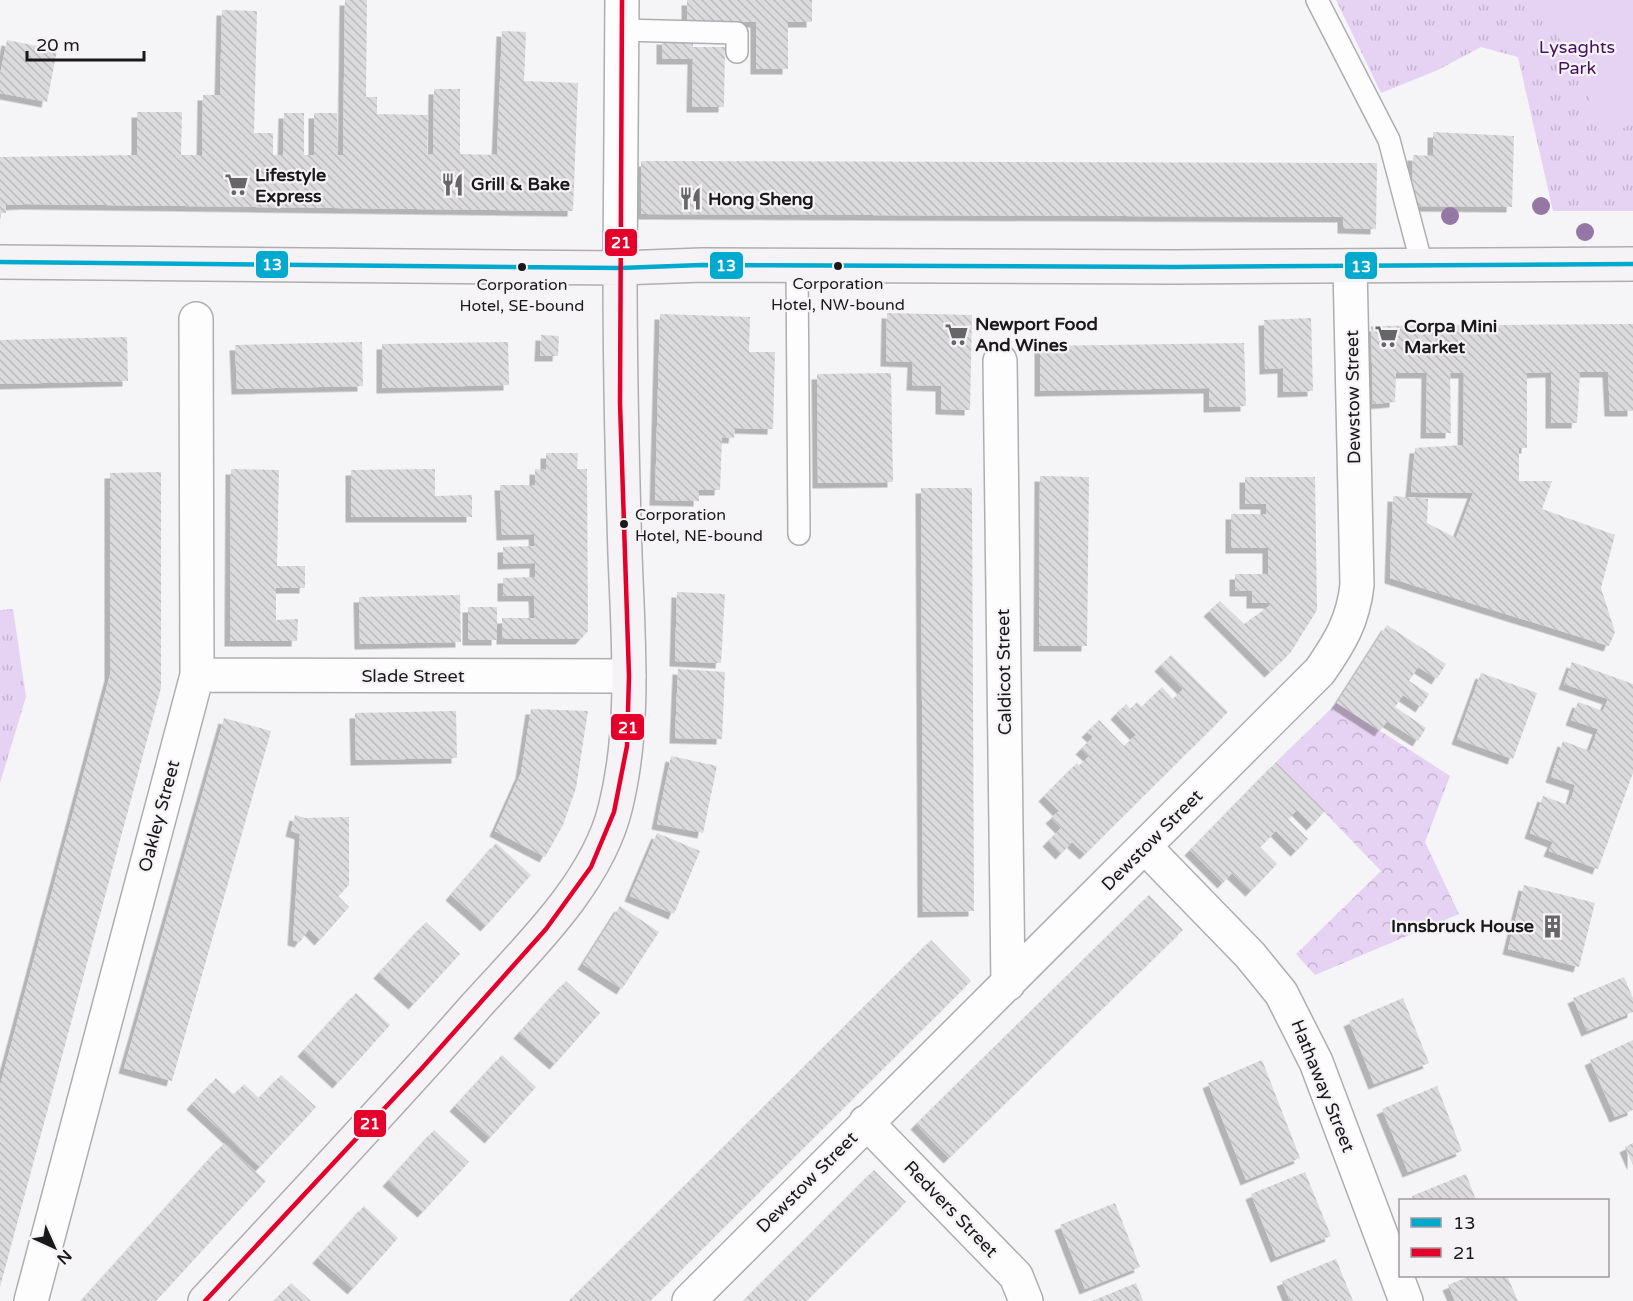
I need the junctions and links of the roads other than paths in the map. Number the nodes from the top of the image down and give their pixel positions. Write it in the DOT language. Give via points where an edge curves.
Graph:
graph roads {
  1 [pos="1317,0"];
  2 [pos="622,15"];
  3 [pos="737,52"];
  4 [pos="0,262"];
  5 [pos="1633,264"];
  6 [pos="1422,265"];
  7 [pos="797,266"];
  8 [pos="1350,266"];
  9 [pos="620,268"];
  10 [pos="196,319"];
  11 [pos="1000,360"];
  12 [pos="799,534"];
  13 [pos="197,675"];
  14 [pos="629,676"];
  15 [pos="1145,847"];
  16 [pos="1008,984"];
  17 [pos="866,1122"];
  18 [pos="31,1301"];
  19 [pos="205,1301"];
  20 [pos="689,1301"];
  21 [pos="1026,1301"];
  22 [pos="1406,1301"];
  1 -- 6 [label="lane" via="1389,140"];
  2 -- 3 [label="lane" via="737,33"];
  2 -- 9 [label="street"];
  4 -- 9 [label="street"];
  5 -- 6 [label="street"];
  6 -- 8 [label="street"];
  7 -- 8 [label="street"];
  7 -- 9 [label="street"];
  7 -- 12 [label="lane"];
  8 -- 15 [label="street, Dewstow Street" via="1357,585 1354,612 1340,643 1320,671"];
  9 -- 14 [label="street"];
  10 -- 13 [label="street, Oakley Street"];
  11 -- 16 [label="street, Caldicot Street"];
  13 -- 14 [label="street, Slade Street"];
  13 -- 18 [label="street, Oakley Street"];
  14 -- 19 [label="street" via="627,746 614,812 591,867 546,929"];
  15 -- 16 [label="street, Dewstow Street"];
  15 -- 22 [label="street, Hathaway Street" via="1250,955 1281,993 1316,1062"];
  16 -- 17 [label="street, Dewstow Street"];
  17 -- 20 [label="street, Dewstow Street"];
  17 -- 21 [label="street, Redvers Street" via="1016,1276"];
}
